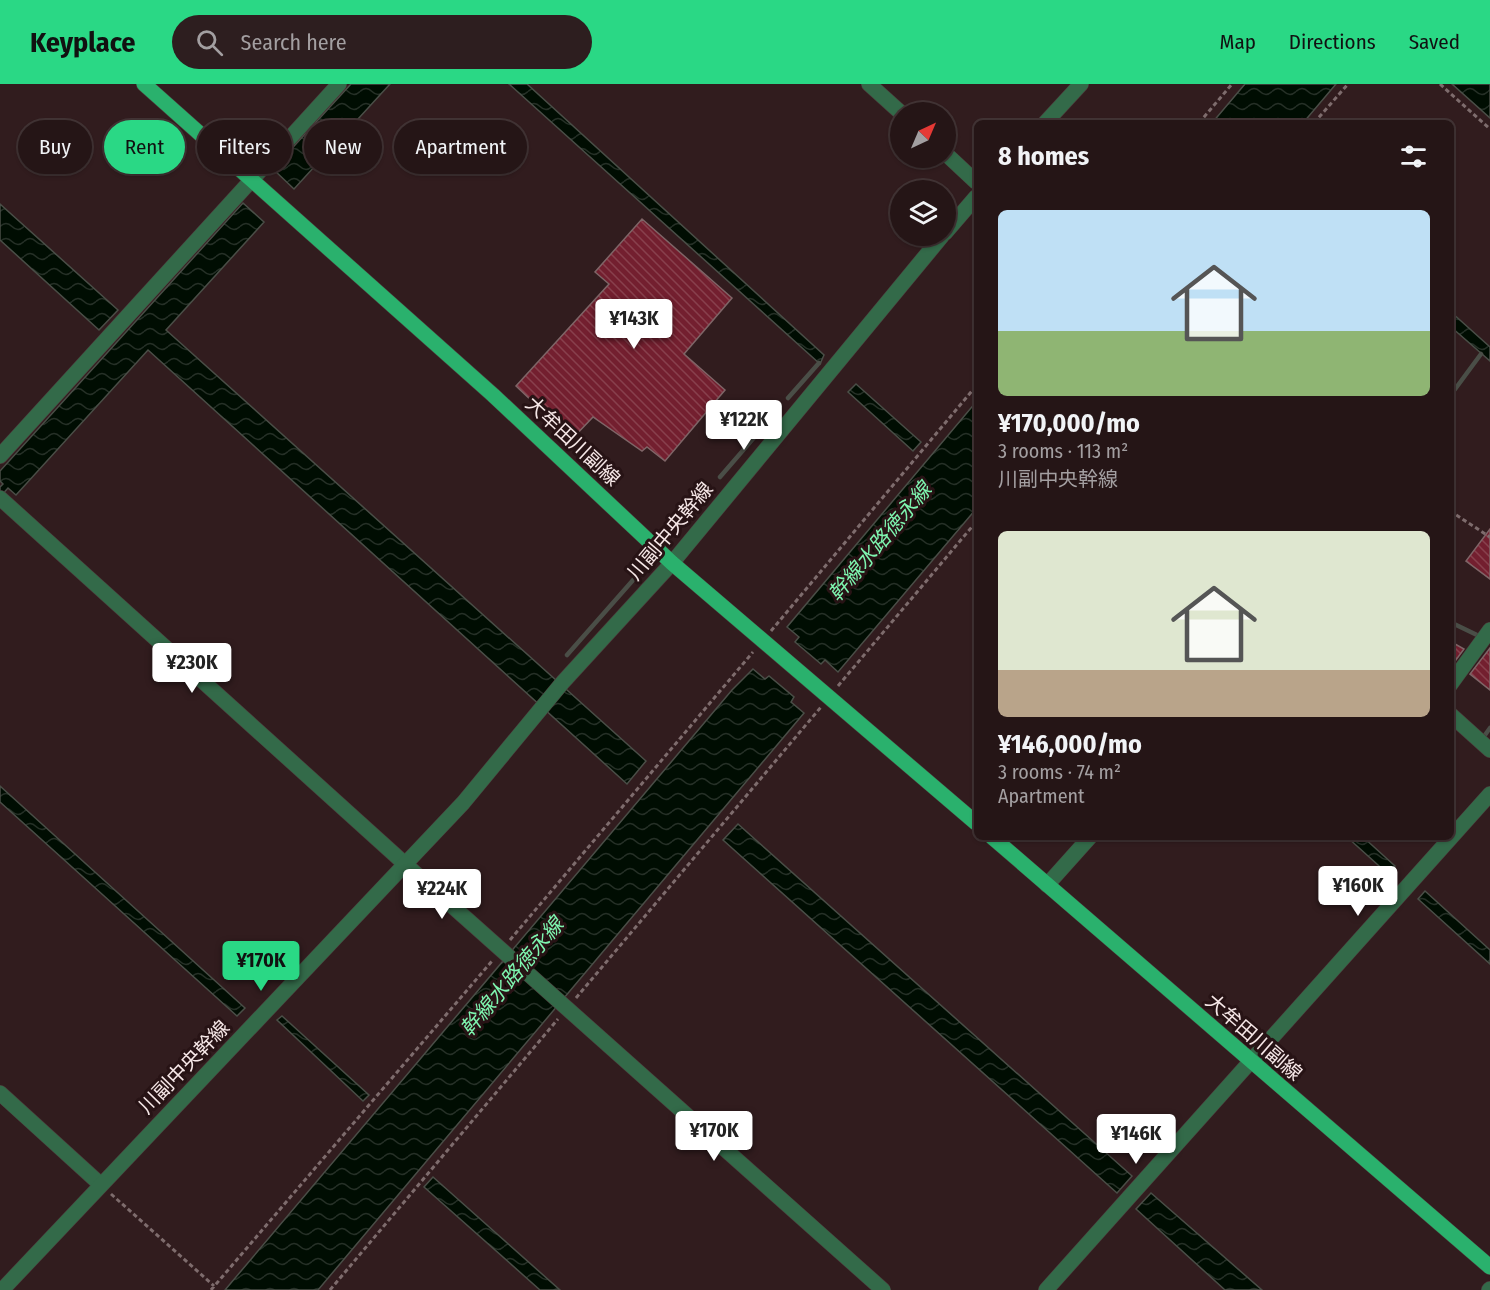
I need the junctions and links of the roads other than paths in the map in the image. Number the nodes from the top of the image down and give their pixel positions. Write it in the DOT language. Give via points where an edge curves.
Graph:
graph roads {
  1 [pos="144,84"];
  2 [pos="339,84"];
  3 [pos="869,84"];
  4 [pos="1081,84"];
  5 [pos="890,103"];
  6 [pos="1048,120"];
  7 [pos="956,163"];
  8 [pos="252,180"];
  9 [pos="974,180"];
  10 [pos="974,199"];
  11 [pos="956,220"];
  12 [pos="934,246"];
  13 [pos="0,456"];
  14 [pos="0,498"];
  15 [pos="672,563"];
  16 [pos="1490,630"];
  17 [pos="1454,680"];
  18 [pos="1454,718"];
  19 [pos="1490,750"];
  20 [pos="1490,794"];
  21 [pos="974,822"];
  22 [pos="1454,834"];
  23 [pos="995,840"];
  24 [pos="1087,840"];
  25 [pos="1449,840"];
  26 [pos="405,864"];
  27 [pos="1047,885"];
  28 [pos="1250,1062"];
  29 [pos="0,1094"];
  30 [pos="100,1184"];
  31 [pos="1490,1267"];
  32 [pos="2,1290"];
  33 [pos="883,1290"];
  34 [pos="1046,1290"];
  1 -- 8 [label="main road, 大牟田川副線"];
  2 -- 8 [label="street"];
  3 -- 5 [label="street"];
  4 -- 6 [label="street"];
  7 -- 9 [label="street"];
  8 -- 13 [label="street"];
  8 -- 15 [label="main road, 大牟田川副線" via="494,395"];
  10 -- 11 [label="street, 川副中央幹線"];
  12 -- 15 [label="street, 川副中央幹線"];
  14 -- 26 [label="street"];
  15 -- 21 [label="main road, 大牟田川副線"];
  15 -- 26 [label="street, 川副中央幹線"];
  16 -- 17 [label="street"];
  18 -- 19 [label="street"];
  20 -- 22 [label="street"];
  23 -- 27 [label="main road, 大牟田川副線"];
  24 -- 27 [label="street"];
  25 -- 28 [label="street"];
  26 -- 30 [label="street, 川副中央幹線"];
  26 -- 33 [label="street"];
  27 -- 28 [label="main road, 大牟田川副線"];
  28 -- 31 [label="main road, 大牟田川副線"];
  28 -- 34 [label="street"];
  29 -- 30 [label="street"];
  30 -- 32 [label="street, 川副中央幹線"];
}
